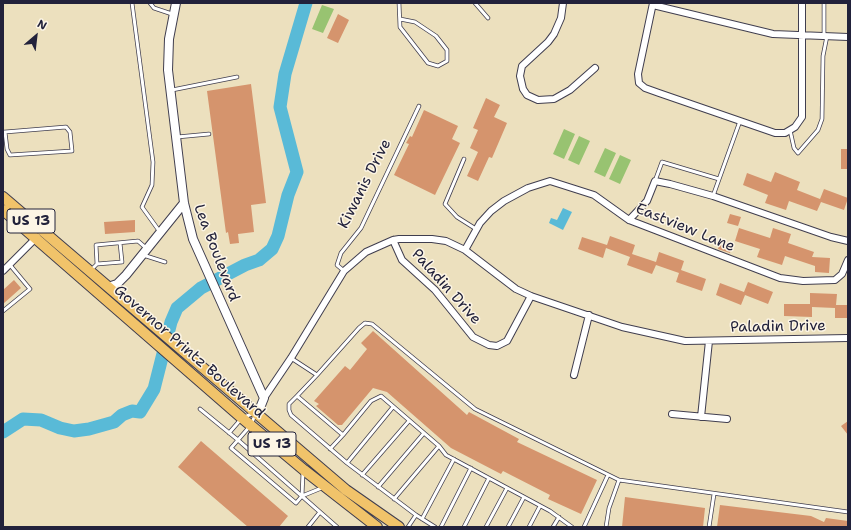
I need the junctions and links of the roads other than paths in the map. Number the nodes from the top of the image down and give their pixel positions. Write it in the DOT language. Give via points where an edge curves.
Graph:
graph roads {
  1 [pos="132,3"];
  2 [pos="150,3"];
  3 [pos="176,3"];
  4 [pos="399,3"];
  5 [pos="475,3"];
  6 [pos="563,3"];
  7 [pos="802,3"];
  8 [pos="824,3"];
  9 [pos="653,4"];
  10 [pos="174,15"];
  11 [pos="488,18"];
  12 [pos="400,19"];
  13 [pos="825,36"];
  14 [pos="803,37"];
  15 [pos="848,37"];
  16 [pos="595,68"];
  17 [pos="237,77"];
  18 [pos="170,90"];
  19 [pos="419,106"];
  20 [pos="740,121"];
  21 [pos="790,130"];
  22 [pos="4,132"];
  23 [pos="209,134"];
  24 [pos="175,137"];
  25 [pos="464,159"];
  26 [pos="719,179"];
  27 [pos="655,181"];
  28 [pos="3,196"];
  29 [pos="714,196"];
  30 [pos="184,203"];
  31 [pos="3,210"];
  32 [pos="628,220"];
  33 [pos="476,230"];
  34 [pos="161,233"];
  35 [pos="39,235"];
  36 [pos="393,240"];
  37 [pos="848,241"];
  38 [pos="120,243"];
  39 [pos="465,250"];
  40 [pos="145,252"];
  41 [pos="848,260"];
  42 [pos="122,262"];
  43 [pos="165,262"];
  44 [pos="97,264"];
  45 [pos="10,265"];
  46 [pos="131,269"];
  47 [pos="3,271"];
  48 [pos="344,271"];
  49 [pos="90,272"];
  50 [pos="82,280"];
  51 [pos="108,287"];
  52 [pos="531,296"];
  53 [pos="3,310"];
  54 [pos="589,315"];
  55 [pos="848,338"];
  56 [pos="709,341"];
  57 [pos="291,358"];
  58 [pos="317,375"];
  59 [pos="574,375"];
  60 [pos="297,396"];
  61 [pos="264,398"];
  62 [pos="394,407"];
  63 [pos="200,409"];
  64 [pos="256,413"];
  65 [pos="672,414"];
  66 [pos="701,416"];
  67 [pos="242,418"];
  68 [pos="727,419"];
  69 [pos="409,421"];
  70 [pos="251,425"];
  71 [pos="229,433"];
  72 [pos="424,433"];
  73 [pos="342,435"];
  74 [pos="238,440"];
  75 [pos="439,446"];
  76 [pos="330,449"];
  77 [pos="454,459"];
  78 [pos="347,463"];
  79 [pos="471,468"];
  80 [pos="304,470"];
  81 [pos="362,475"];
  82 [pos="608,475"];
  83 [pos="489,478"];
  84 [pos="619,480"];
  85 [pos="325,487"];
  86 [pos="378,487"];
  87 [pos="507,488"];
  88 [pos="714,494"];
  89 [pos="302,496"];
  90 [pos="524,497"];
  91 [pos="394,499"];
  92 [pos="540,506"];
  93 [pos="320,512"];
  94 [pos="848,512"];
  95 [pos="416,515"];
  96 [pos="559,517"];
  97 [pos="422,519"];
  98 [pos="308,527"];
  99 [pos="337,527"];
  100 [pos="377,527"];
  101 [pos="388,527"];
  102 [pos="399,527"];
  103 [pos="408,527"];
  104 [pos="435,527"];
  105 [pos="441,527"];
  106 [pos="464,527"];
  107 [pos="486,527"];
  108 [pos="508,527"];
  109 [pos="529,527"];
  110 [pos="553,527"];
  111 [pos="572,527"];
  112 [pos="584,527"];
  113 [pos="606,527"];
  114 [pos="709,527"];
  1 -- 34 [label="lane" via="153,162 152,185 142,207"];
  2 -- 10 [label="lane" via="154,8"];
  3 -- 10 [label="street"];
  4 -- 12 [label="lane"];
  5 -- 11 [label="lane"];
  6 -- 16 [label="street" via="561,18 554,34 522,66 522,89 538,100 554,99 570,90"];
  7 -- 14 [label="street"];
  8 -- 13 [label="lane"];
  9 -- 14 [label="street" via="773,34"];
  9 -- 20 [label="street" via="638,74 639,83 645,88"];
  10 -- 18 [label="street" via="169,39"];
  12 -- 12 [label="lane" via="415,22 436,36 447,50 447,61 438,66 428,63 400,27"];
  13 -- 14 [label="street"];
  13 -- 15 [label="street"];
  13 -- 21 [label="lane" via="822,119 818,130 798,153 794,148"];
  14 -- 21 [label="street" via="802,117"];
  17 -- 18 [label="lane"];
  18 -- 24 [label="street"];
  19 -- 48 [label="lane, Kiwanis Drive" via="360,228 341,252 337,265"];
  20 -- 21 [label="street" via="775,133"];
  20 -- 26 [label="lane"];
  22 -- 22 [label="lane" via="66,127 70,132 72,151 10,155 6,149"];
  23 -- 24 [label="lane"];
  24 -- 30 [label="street"];
  25 -- 33 [label="lane" via="445,204 457,218"];
  26 -- 27 [label="lane" via="662,162"];
  26 -- 29 [label="lane"];
  27 -- 29 [label="street"];
  27 -- 32 [label="street" via="647,201"];
  28 -- 35 [label="main road, US 13"];
  29 -- 37 [label="street"];
  30 -- 34 [label="street, Lea Boulevard"];
  30 -- 61 [label="street, Lea Boulevard" via="193,239"];
  31 -- 35 [label="main road, Governor Printz Boulevard / US 13"];
  32 -- 33 [label="street, Eastview Lane" via="594,194 550,181 528,188 504,201 487,214"];
  32 -- 41 [label="street, Eastview Lane" via="765,273 793,281 834,280 842,274"];
  33 -- 39 [label="street, Eastview Lane"];
  34 -- 40 [label="street, Lea Boulevard"];
  35 -- 45 [label="street"];
  35 -- 49 [label="main road, Governor Printz Boulevard / US 13" via="59,246"];
  35 -- 50 [label="main road, Governor Printz Boulevard / US 13"];
  36 -- 39 [label="street, Paladin Drive" via="432,239 446,241"];
  36 -- 48 [label="street, Paladin Drive" via="366,252"];
  36 -- 52 [label="street, Paladin Drive" via="402,260 435,290 473,337 489,346 498,346 507,341"];
  38 -- 40 [label="lane" via="138,241"];
  38 -- 42 [label="lane"];
  38 -- 44 [label="lane" via="96,245"];
  39 -- 52 [label="street, Paladin Drive" via="516,288"];
  40 -- 43 [label="lane"];
  40 -- 46 [label="street, Lea Boulevard"];
  42 -- 44 [label="lane"];
  42 -- 46 [label="lane"];
  44 -- 49 [label="lane"];
  45 -- 47 [label="street"];
  45 -- 53 [label="lane" via="30,290"];
  46 -- 51 [label="street, Lea Boulevard" via="117,284"];
  48 -- 57 [label="street, Paladin Drive"];
  49 -- 51 [label="main road, Governor Printz Boulevard / US 13"];
  50 -- 51 [label="main road"];
  50 -- 67 [label="main road, Governor Printz Boulevard / US 13"];
  51 -- 64 [label="main road, Governor Printz Boulevard / US 13"];
  52 -- 54 [label="street, Paladin Drive"];
  54 -- 56 [label="street, Paladin Drive" via="622,327 671,338"];
  54 -- 59 [label="street"];
  55 -- 56 [label="street, Paladin Drive"];
  56 -- 66 [label="street, Paladin Drive"];
  57 -- 58 [label="lane"];
  57 -- 61 [label="street, Paladin Drive"];
  58 -- 60 [label="lane"];
  58 -- 82 [label="lane" via="359,328 365,323 372,324 475,409"];
  60 -- 73 [label="lane"];
  60 -- 76 [label="lane" via="289,404 288,410 291,415"];
  61 -- 64 [label="street"];
  62 -- 69 [label="lane"];
  62 -- 73 [label="lane" via="381,396 377,397"];
  62 -- 78 [label="lane"];
  63 -- 71 [label="lane"];
  64 -- 67 [label="lane"];
  64 -- 70 [label="lane"];
  64 -- 102 [label="main road, Governor Printz Boulevard / US 13" via="346,490"];
  65 -- 66 [label="street"];
  66 -- 68 [label="street"];
  67 -- 70 [label="main road, Governor Printz Boulevard / US 13"];
  67 -- 71 [label="lane"];
  69 -- 72 [label="lane"];
  69 -- 81 [label="lane"];
  70 -- 74 [label="lane"];
  70 -- 80 [label="main road, Governor Printz Boulevard / US 13"];
  71 -- 74 [label="lane"];
  72 -- 75 [label="lane"];
  72 -- 86 [label="lane"];
  73 -- 76 [label="lane"];
  74 -- 89 [label="lane"];
  74 -- 89 [label="lane" via="231,448 296,503"];
  75 -- 77 [label="lane" via="446,455"];
  75 -- 91 [label="lane"];
  76 -- 78 [label="lane"];
  77 -- 79 [label="lane"];
  77 -- 97 [label="lane"];
  78 -- 81 [label="lane"];
  79 -- 83 [label="lane"];
  79 -- 105 [label="lane"];
  80 -- 85 [label="main road, Governor Printz Boulevard / US 13"];
  80 -- 89 [label="lane"];
  81 -- 86 [label="lane"];
  82 -- 84 [label="lane"];
  82 -- 112 [label="lane"];
  83 -- 87 [label="lane"];
  83 -- 106 [label="lane"];
  84 -- 88 [label="lane"];
  84 -- 113 [label="lane" via="609,508"];
  85 -- 89 [label="lane"];
  85 -- 100 [label="main road, Governor Printz Boulevard / US 13"];
  85 -- 101 [label="main road" via="333,486"];
  86 -- 91 [label="lane"];
  87 -- 90 [label="lane"];
  87 -- 107 [label="lane"];
  88 -- 94 [label="lane"];
  88 -- 114 [label="lane"];
  89 -- 93 [label="lane"];
  90 -- 92 [label="lane"];
  90 -- 108 [label="lane"];
  91 -- 95 [label="lane"];
  92 -- 96 [label="lane"];
  92 -- 109 [label="lane"];
  93 -- 98 [label="lane"];
  93 -- 99 [label="lane"];
  95 -- 97 [label="lane"];
  95 -- 103 [label="lane"];
  96 -- 110 [label="lane"];
  96 -- 111 [label="lane"];
  97 -- 104 [label="lane"];
}
